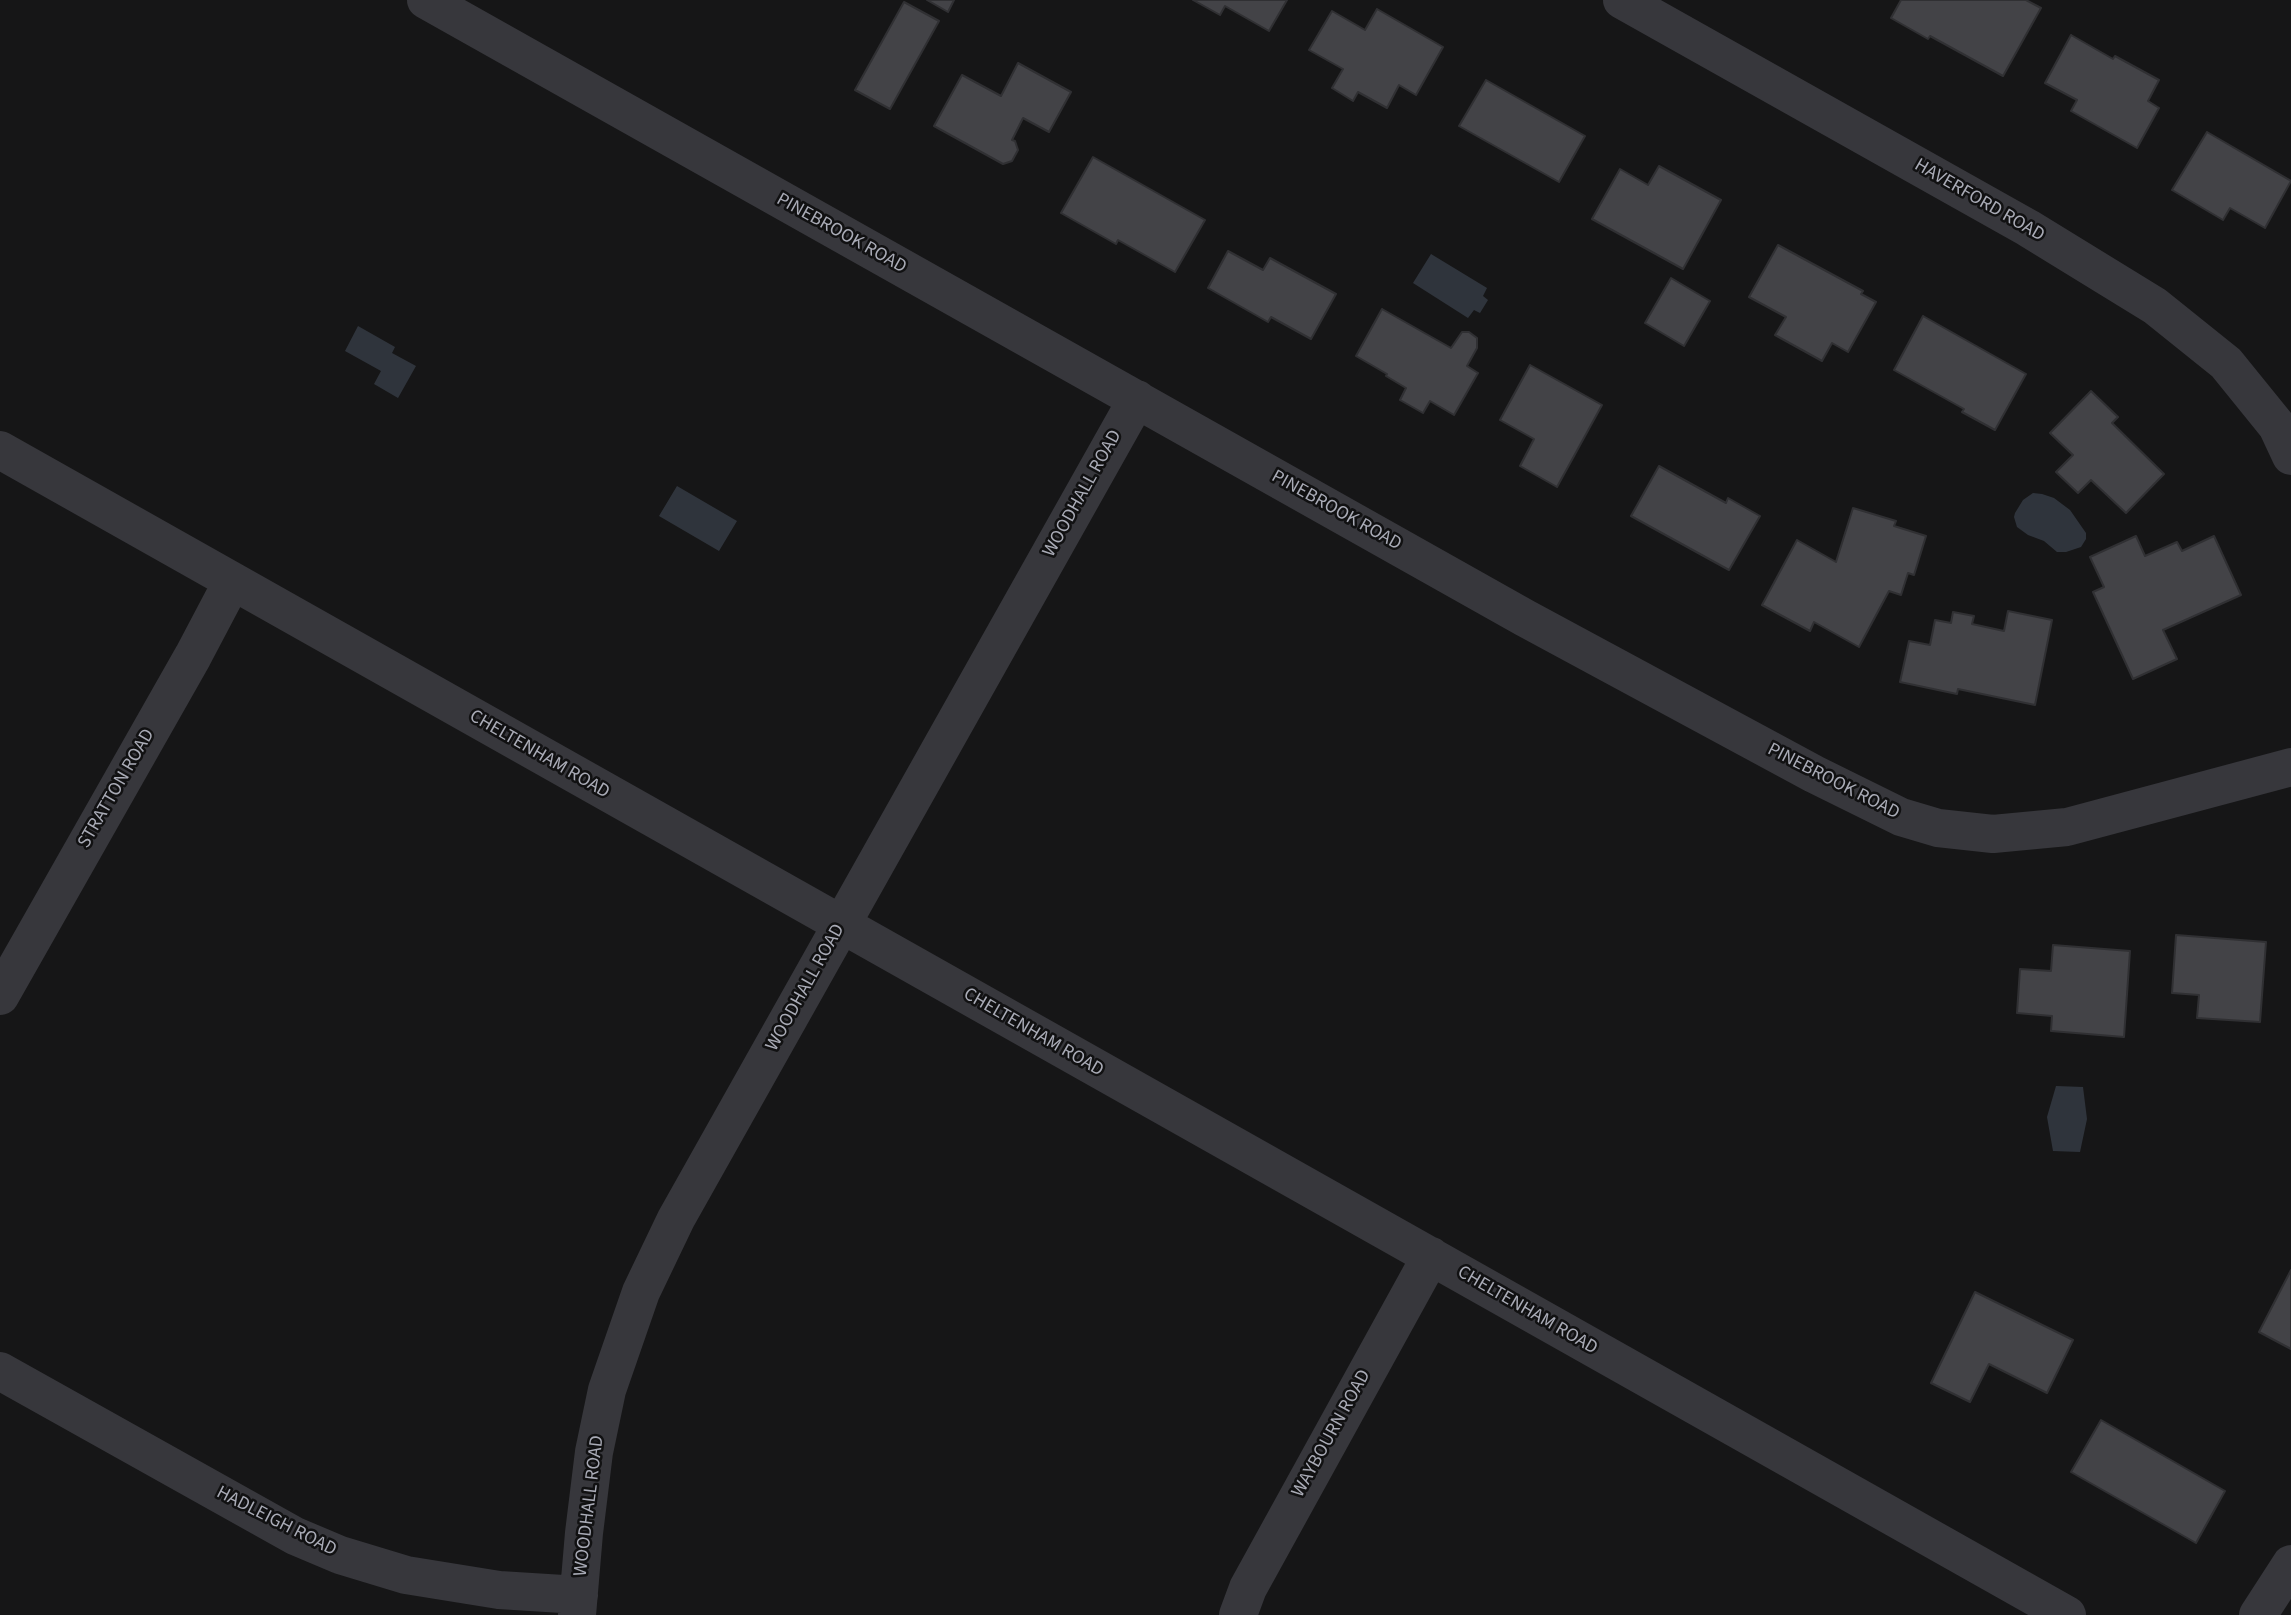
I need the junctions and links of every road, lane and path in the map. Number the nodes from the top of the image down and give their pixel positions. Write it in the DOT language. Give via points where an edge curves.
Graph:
graph roads {
  1 [pos="426,0"];
  2 [pos="1622,0"];
  3 [pos="1137,399"];
  4 [pos="2286,433"];
  5 [pos="0,450"];
  6 [pos="232,582"];
  7 [pos="2291,767"];
  8 [pos="840,926"];
  9 [pos="0,996"];
  10 [pos="1431,1256"];
  11 [pos="0,1371"];
  12 [pos="2291,1564"];
  13 [pos="578,1605"];
  14 [pos="1238,1615"];
  15 [pos="2067,1615"];
  16 [pos="2258,1615"];
  1 -- 3 [label="street, PINEBROOK ROAD"];
  2 -- 4 [label="street, HAVERFORD ROAD" via="2028,228 2155,306 2226,363"];
  3 -- 7 [label="street, PINEBROOK ROAD" via="1525,618 1901,817 1938,828 1993,834 2067,827"];
  3 -- 8 [label="street, WOODHALL ROAD"];
  5 -- 6 [label="street, CHELTENHAM ROAD"];
  6 -- 8 [label="street, CHELTENHAM ROAD"];
  6 -- 9 [label="street, STRATTON ROAD"];
  8 -- 10 [label="street, CHELTENHAM ROAD"];
  8 -- 13 [label="street, WOODHALL ROAD" via="676,1219 641,1292 607,1390 594,1452"];
  10 -- 14 [label="street, WAYBOURN ROAD" via="1248,1588"];
  10 -- 15 [label="street, CHELTENHAM ROAD"];
  11 -- 13 [label="street, HADLEIGH ROAD" via="295,1536 340,1555 406,1575"];
  12 -- 16 [label="street"];
}
